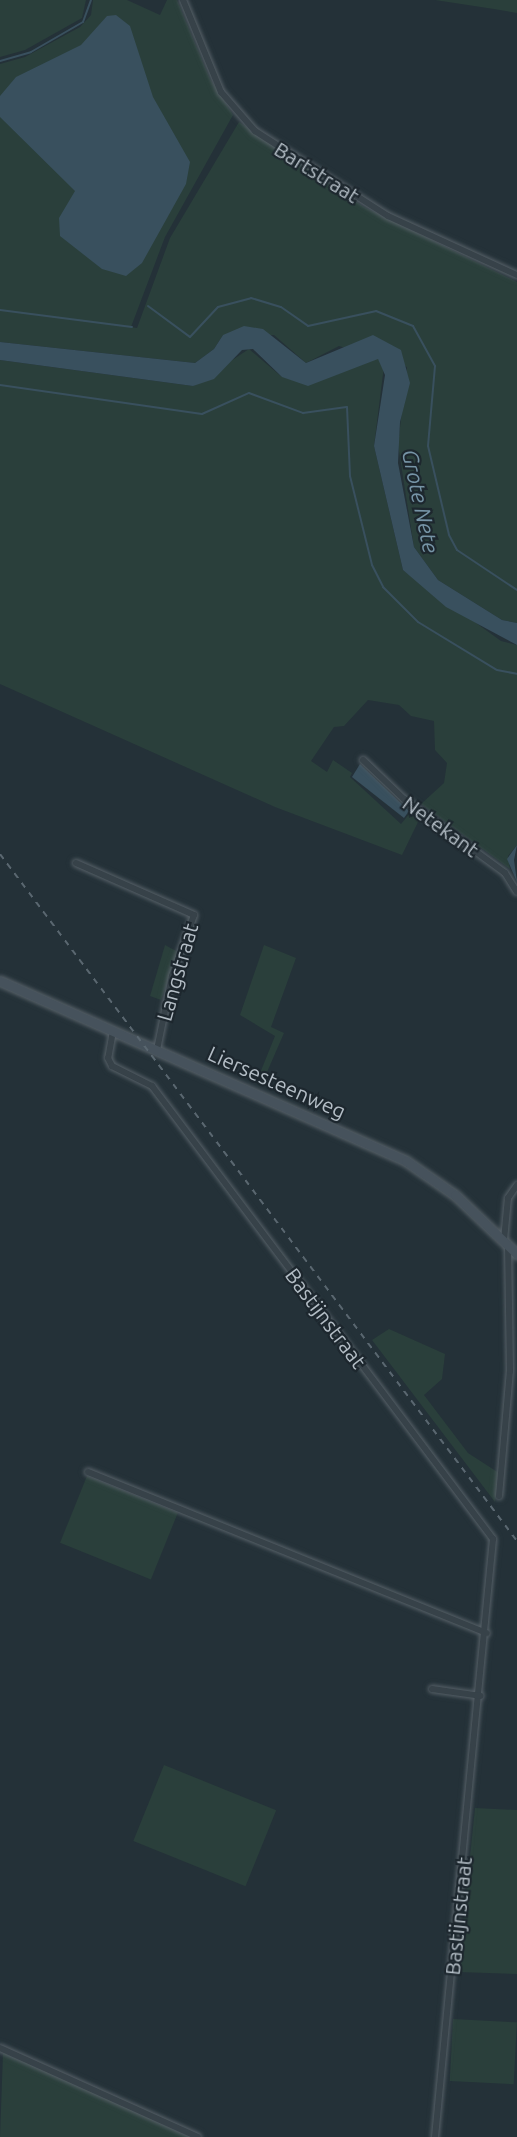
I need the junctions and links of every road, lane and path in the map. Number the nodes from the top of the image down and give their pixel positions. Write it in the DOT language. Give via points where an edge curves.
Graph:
graph roads {
  1 [pos="183,0"];
  2 [pos="517,275"];
  3 [pos="363,760"];
  4 [pos="76,863"];
  5 [pos="517,892"];
  6 [pos="0,981"];
  7 [pos="113,1031"];
  8 [pos="157,1050"];
  9 [pos="517,1185"];
  10 [pos="506,1242"];
  11 [pos="517,1254"];
  12 [pos="88,1472"];
  13 [pos="499,1496"];
  14 [pos="487,1633"];
  15 [pos="432,1689"];
  16 [pos="481,1696"];
  17 [pos="0,2048"];
  18 [pos="198,2137"];
  19 [pos="435,2137"];
  1 -- 2 [label="street, Bartstraat" via="221,92 255,131 388,216"];
  3 -- 5 [label="street, Netekant" via="404,800 505,873"];
  4 -- 8 [label="street, Langstraat" via="194,915 172,976"];
  6 -- 7 [label="street, Liersesteenweg"];
  7 -- 8 [label="street, Liersesteenweg"];
  7 -- 14 [label="street, Bastijnstraat" via="108,1058 112,1066 152,1086 493,1539"];
  8 -- 10 [label="street, Liersesteenweg" via="406,1161 455,1195"];
  9 -- 10 [label="street" via="507,1198"];
  10 -- 11 [label="street, Liersesteenweg"];
  10 -- 13 [label="street" via="510,1371"];
  12 -- 14 [label="street"];
  14 -- 16 [label="street, Bastijnstraat"];
  15 -- 16 [label="street"];
  16 -- 19 [label="street, Bastijnstraat"];
  17 -- 18 [label="street"];
}
